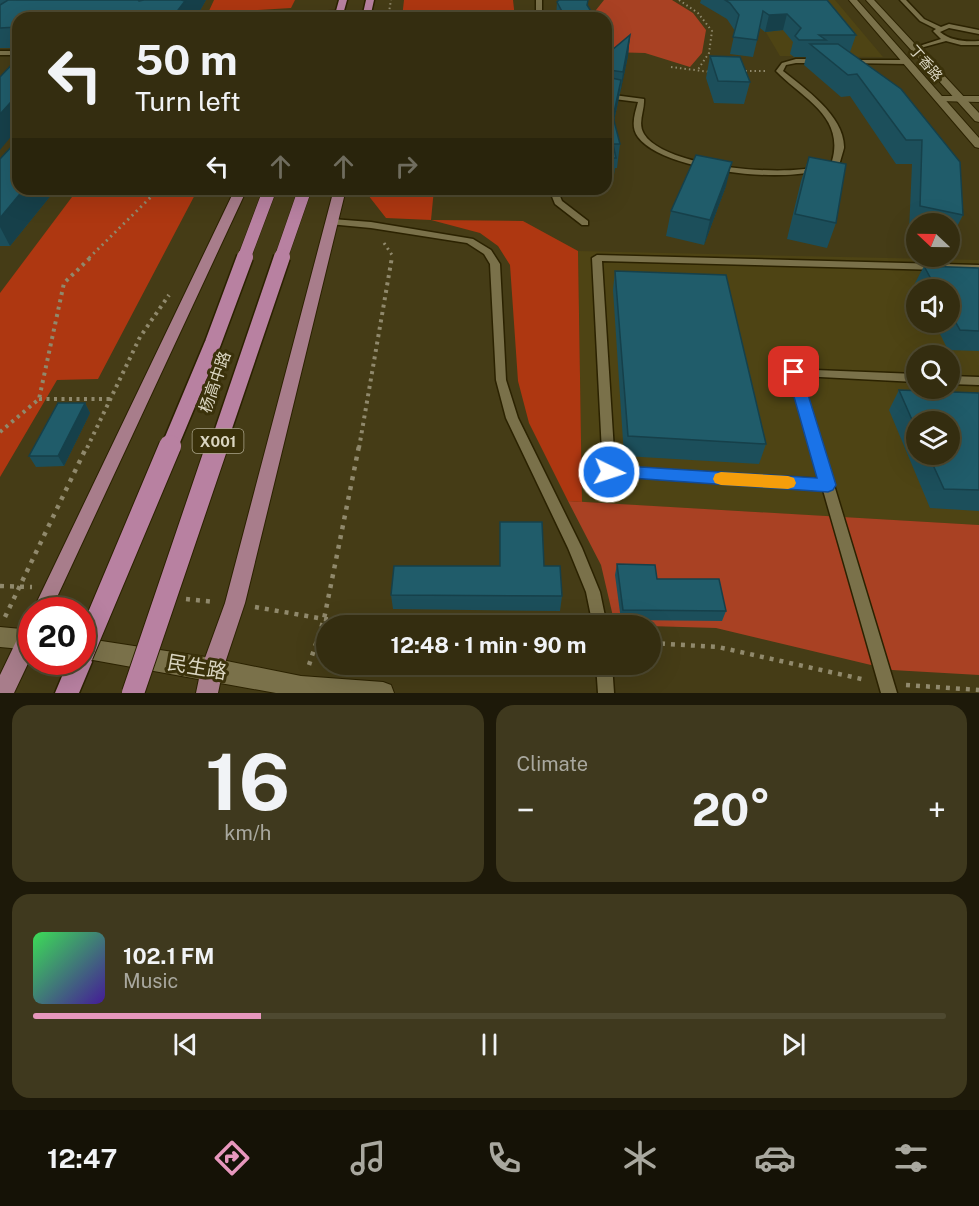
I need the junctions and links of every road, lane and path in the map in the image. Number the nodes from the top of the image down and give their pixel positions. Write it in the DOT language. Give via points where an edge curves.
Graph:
graph roads {
  1 [pos="679,0"];
  2 [pos="853,0"];
  3 [pos="870,0"];
  4 [pos="903,0"];
  5 [pos="939,27"];
  6 [pos="979,32"];
  7 [pos="946,39"];
  8 [pos="979,43"];
  9 [pos="915,49"];
  10 [pos="830,61"];
  11 [pos="841,62"];
  12 [pos="908,62"];
  13 [pos="671,67"];
  14 [pos="697,71"];
  15 [pos="736,71"];
  16 [pos="779,71"];
  17 [pos="713,72"];
  18 [pos="612,97"];
  19 [pos="938,98"];
  20 [pos="960,98"];
  21 [pos="979,99"];
  22 [pos="979,119"];
  23 [pos="979,145"];
  24 [pos="153,195"];
  25 [pos="238,195"];
  26 [pos="268,195"];
  27 [pos="303,195"];
  28 [pos="339,195"];
  29 [pos="555,195"];
  30 [pos="332,222"];
  31 [pos="585,224"];
  32 [pos="371,225"];
  33 [pos="979,268"];
  34 [pos="174,288"];
  35 [pos="906,378"];
  36 [pos="960,380"];
  37 [pos="979,381"];
  38 [pos="39,399"];
  39 [pos="79,399"];
  40 [pos="110,399"];
  41 [pos="75,406"];
  42 [pos="0,432"];
  43 [pos="828,485"];
  44 [pos="0,586"];
  45 [pos="19,586"];
  46 [pos="51,588"];
  47 [pos="47,597"];
  48 [pos="178,599"];
  49 [pos="235,603"];
  50 [pos="325,615"];
  51 [pos="597,615"];
  52 [pos="316,618"];
  53 [pos="96,622"];
  54 [pos="0,626"];
  55 [pos="18,636"];
  56 [pos="0,637"];
  57 [pos="316,643"];
  58 [pos="661,644"];
  59 [pos="96,650"];
  60 [pos="18,661"];
  61 [pos="212,669"];
  62 [pos="75,675"];
  63 [pos="605,675"];
  64 [pos="301,687"];
  65 [pos="887,688"];
  66 [pos="979,690"];
  67 [pos="3,693"];
  68 [pos="67,693"];
  69 [pos="133,693"];
  70 [pos="207,693"];
  71 [pos="383,693"];
  72 [pos="606,693"];
  1 -- 14 [label="path" via="698,13 712,31 709,53"];
  2 -- 12 [label="street, 丁香路"];
  3 -- 9 [label="street, 丁香路"];
  4 -- 5 [label="lane" via="922,20"];
  5 -- 6 [label="lane" via="957,26"];
  5 -- 7 [label="lane" via="937,34"];
  7 -- 8 [label="lane"];
  7 -- 9 [label="lane"];
  9 -- 20 [label="street, 丁香路"];
  10 -- 16 [label="lane" via="796,61 784,64"];
  11 -- 12 [label="lane"];
  12 -- 19 [label="street, 丁香路"];
  13 -- 14 [label="path"];
  14 -- 17 [label="path"];
  15 -- 16 [label="path"];
  16 -- 18 [label="lane" via="825,111 837,128 842,150 836,162 819,170 729,170 662,154 642,138 637,125 642,100"];
  19 -- 20 [label="street"];
  19 -- 23 [label="street, 丁香路"];
  20 -- 21 [label="street"];
  20 -- 22 [label="street, 丁香路"];
  24 -- 38 [label="path" via="63,283"];
  25 -- 46 [label="main road"];
  26 -- 53 [label="highway, 杨高中路 / X001, bridge" via="213,343"];
  27 -- 69 [label="highway, 杨高中路 / X001, bridge"];
  28 -- 30 [label="main road"];
  29 -- 31 [label="lane" via="558,202"];
  30 -- 32 [label="lane"];
  30 -- 49 [label="main road"];
  32 -- 50 [label="path" via="392,255"];
  32 -- 51 [label="lane" via="470,241 488,252 495,264 501,380 512,418 575,548"];
  33 -- 43 [label="lane" via="597,258 609,472"];
  34 -- 40 [label="path" via="140,337"];
  35 -- 43 [label="lane" via="794,372"];
  36 -- 37 [label="lane"];
  38 -- 39 [label="path"];
  38 -- 42 [label="path"];
  39 -- 40 [label="path"];
  39 -- 41 [label="path"];
  40 -- 45 [label="path"];
  43 -- 65 [label="lane"];
  44 -- 45 [label="path"];
  45 -- 46 [label="path"];
  45 -- 54 [label="path"];
  46 -- 47 [label="main road"];
  48 -- 49 [label="path"];
  49 -- 52 [label="path"];
  49 -- 61 [label="main road"];
  55 -- 56 [label="street"];
  57 -- 64 [label="path"];
  58 -- 65 [label="path" via="718,647"];
  59 -- 61 [label="street, 民生路"];
  60 -- 67 [label="main road"];
  61 -- 64 [label="street, 民生路"];
  61 -- 70 [label="main road"];
  62 -- 68 [label="highway"];
  63 -- 72 [label="lane"];
  64 -- 71 [label="street, 民生路"];
  65 -- 66 [label="path"];
}
